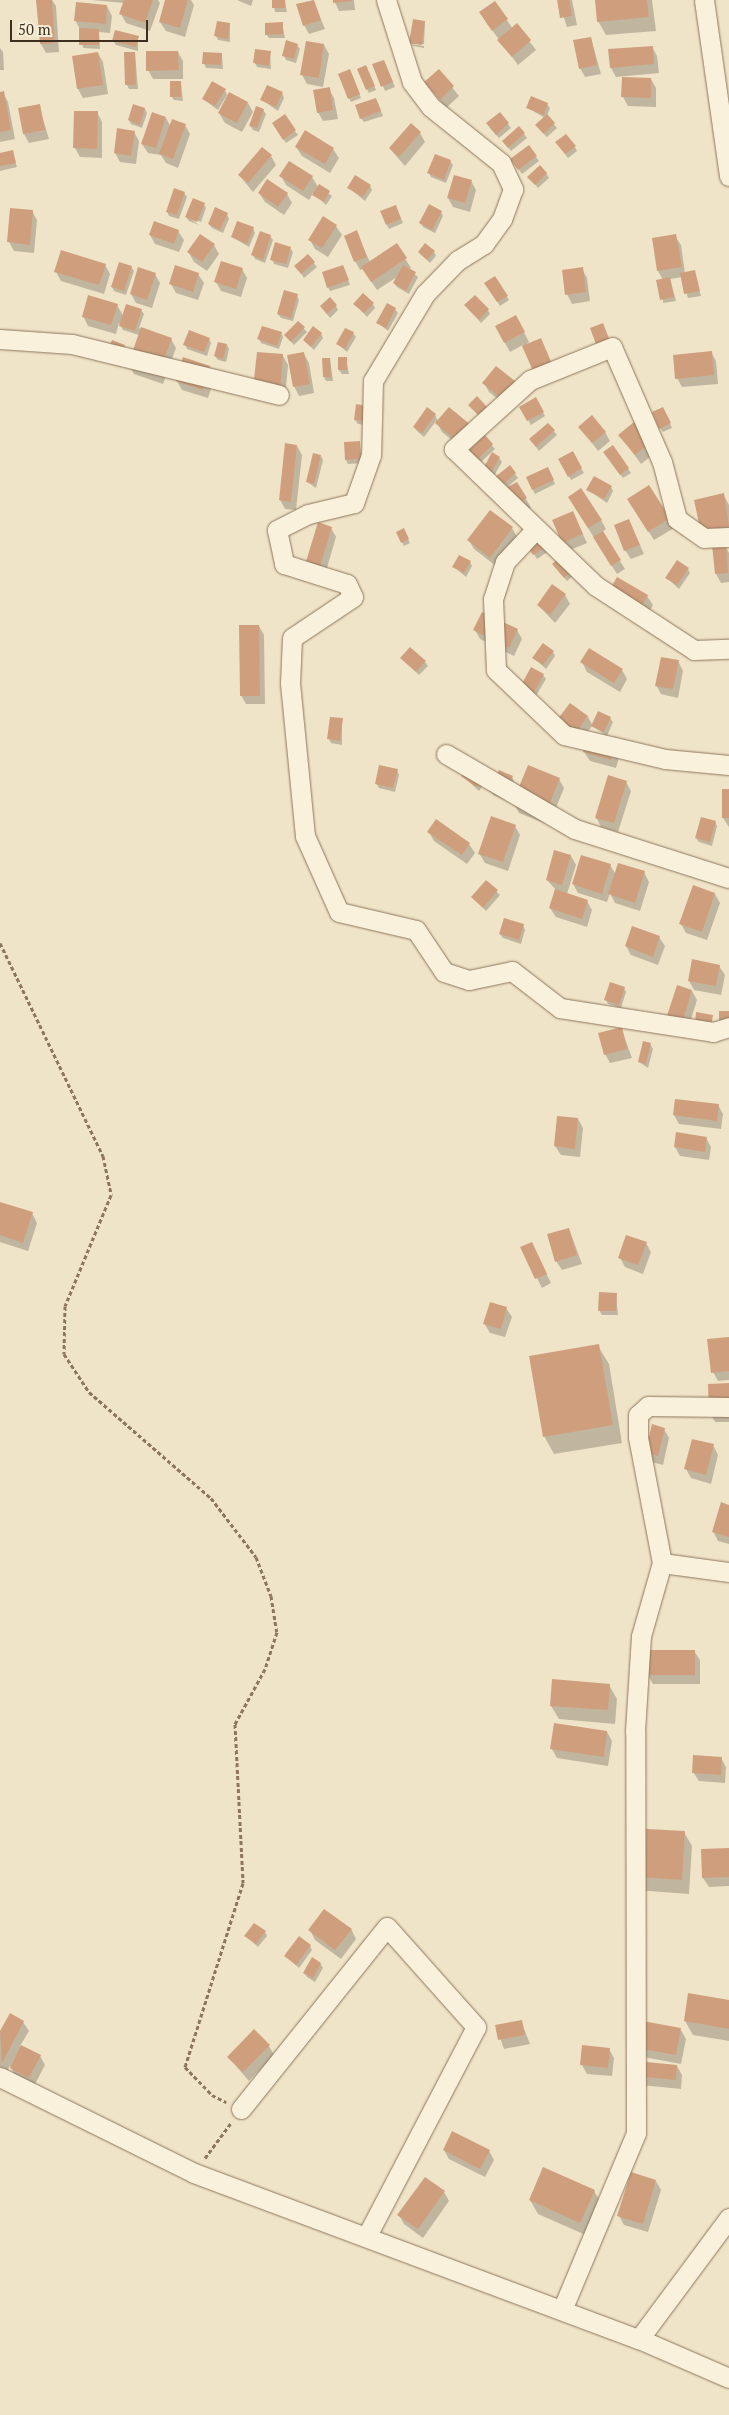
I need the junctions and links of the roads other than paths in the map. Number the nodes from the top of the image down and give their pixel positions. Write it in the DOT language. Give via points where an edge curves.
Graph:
graph roads {
  1 [pos="386,0"];
  2 [pos="704,0"];
  3 [pos="729,176"];
  4 [pos="0,339"];
  5 [pos="279,395"];
  6 [pos="535,530"];
  7 [pos="729,537"];
  8 [pos="729,649"];
  9 [pos="446,754"];
  10 [pos="729,765"];
  11 [pos="729,878"];
  12 [pos="729,1028"];
  13 [pos="729,1407"];
  14 [pos="662,1563"];
  15 [pos="729,1572"];
  16 [pos="0,2077"];
  17 [pos="241,2110"];
  18 [pos="729,2218"];
  19 [pos="366,2237"];
  20 [pos="562,2310"];
  21 [pos="639,2339"];
  22 [pos="729,2378"];
  1 -- 12 [label="street" via="412,82 431,107 501,163 513,189 502,219 484,244 458,260 425,294 373,381 370,455 354,503 308,514 277,530 284,564 347,584 353,597 292,638 290,683 305,836 339,912 416,930 444,972 469,980 512,971 560,1008 713,1032"];
  2 -- 3 [label="street"];
  4 -- 5 [label="street" via="72,344"];
  6 -- 7 [label="street" via="454,449 530,380 612,347 662,462 677,519 704,538"];
  6 -- 8 [label="street" via="596,586 694,650"];
  6 -- 10 [label="street" via="505,562 494,600 496,670 564,735 665,759"];
  9 -- 11 [label="street" via="575,829"];
  13 -- 14 [label="street" via="648,1406 638,1415 638,1437"];
  14 -- 15 [label="street"];
  14 -- 20 [label="street" via="641,1636 635,1731 636,2133"];
  16 -- 19 [label="street" via="194,2173"];
  17 -- 19 [label="street" via="387,1927 476,2027"];
  18 -- 21 [label="street"];
  19 -- 20 [label="street"];
  20 -- 21 [label="street"];
  21 -- 22 [label="street"];
}
